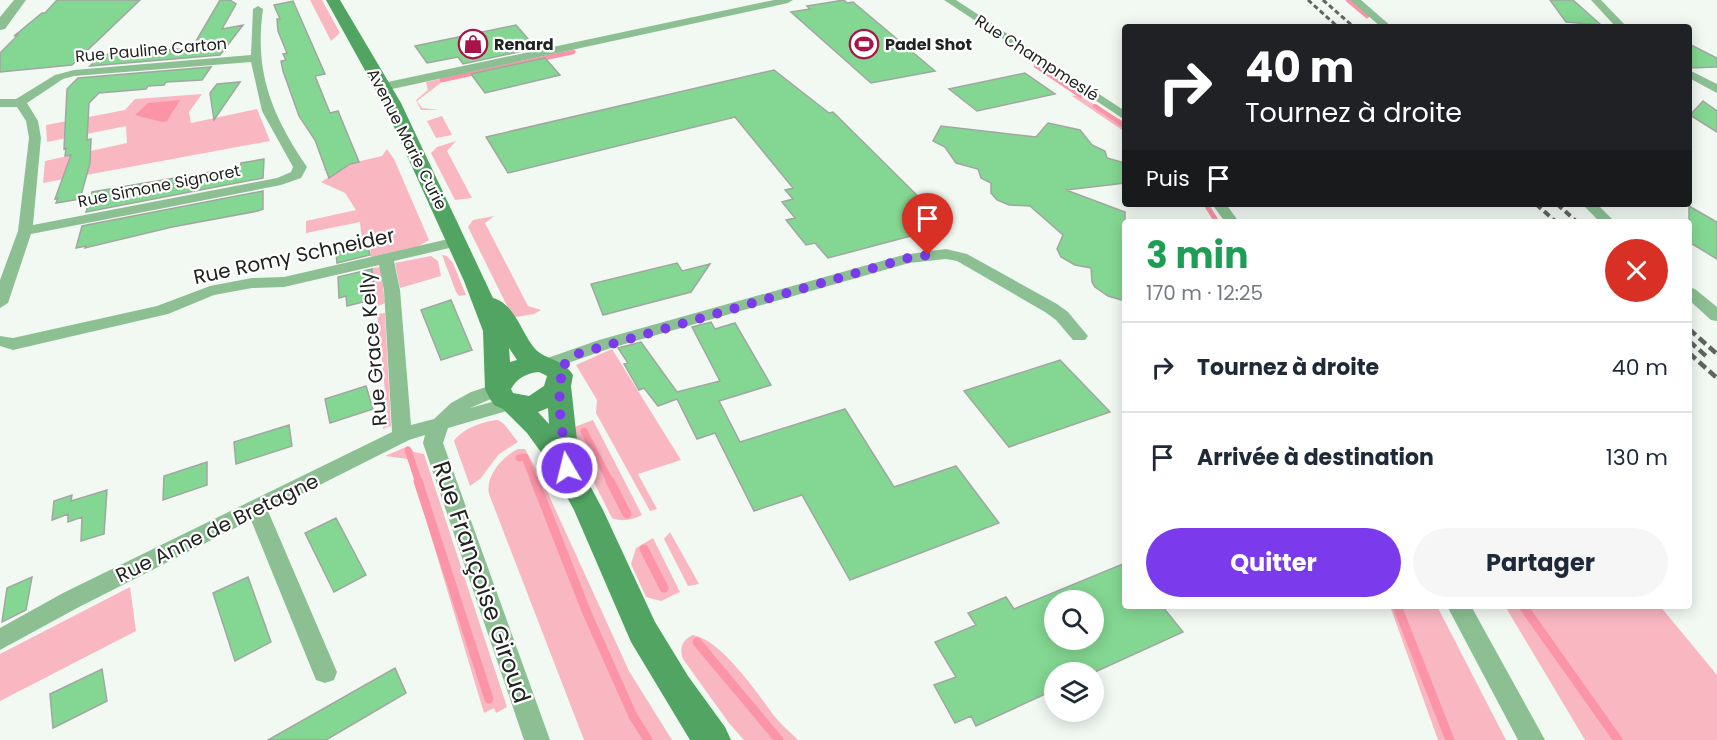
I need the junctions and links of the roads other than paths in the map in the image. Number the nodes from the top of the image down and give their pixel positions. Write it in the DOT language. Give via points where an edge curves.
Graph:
graph roads {
  1 [pos="20,0"];
  2 [pos="333,0"];
  3 [pos="788,0"];
  4 [pos="949,0"];
  5 [pos="1355,0"];
  6 [pos="1596,0"];
  7 [pos="258,9"];
  8 [pos="1383,24"];
  9 [pos="1619,24"];
  10 [pos="0,26"];
  11 [pos="257,58"];
  12 [pos="1692,75"];
  13 [pos="383,87"];
  14 [pos="1717,89"];
  15 [pos="20,102"];
  16 [pos="0,103"];
  17 [pos="1122,114"];
  18 [pos="1593,207"];
  19 [pos="1605,219"];
  20 [pos="25,231"];
  21 [pos="457,242"];
  22 [pos="386,258"];
  23 [pos="475,280"];
  24 [pos="1692,295"];
  25 [pos="0,303"];
  26 [pos="1717,316"];
  27 [pos="1079,336"];
  28 [pos="4,344"];
  29 [pos="555,368"];
  30 [pos="505,396"];
  31 [pos="438,424"];
  32 [pos="402,435"];
  33 [pos="567,468"];
  34 [pos="256,510"];
  35 [pos="1461,609"];
  36 [pos="0,640"];
  37 [pos="325,672"];
  38 [pos="537,740"];
  39 [pos="712,740"];
  40 [pos="1532,740"];
  1 -- 10 [label="street"];
  2 -- 13 [label="main road, Avenue Marie Curie"];
  3 -- 13 [label="street"];
  4 -- 17 [label="street, Rue Champmeslé"];
  5 -- 8 [label="street"];
  6 -- 9 [label="street"];
  7 -- 11 [label="street"];
  11 -- 15 [label="street, Rue Pauline Carton" via="74,72"];
  11 -- 20 [label="street, Rue Simone Signoret" via="269,113 300,167 298,172 281,182"];
  12 -- 14 [label="street"];
  13 -- 21 [label="main road, Avenue Marie Curie"];
  15 -- 16 [label="street"];
  15 -- 20 [label="street" via="32,121 35,138"];
  18 -- 19 [label="street"];
  20 -- 25 [label="street"];
  21 -- 22 [label="street, Rue Romy Schneider"];
  21 -- 23 [label="main road, Avenue Marie Curie"];
  22 -- 28 [label="street, Rue Romy Schneider" via="284,282 210,291 162,310"];
  22 -- 32 [label="street, Rue Grace Kelly" via="392,290"];
  23 -- 29 [label="main road, Avenue Marie Curie" via="510,327 523,352"];
  23 -- 30 [label="main road, Avenue Marie Curie" via="495,331"];
  24 -- 26 [label="street"];
  27 -- 29 [label="street" via="1051,308 978,265 946,254 908,258"];
  29 -- 30 [label="main road" via="525,366 511,372"];
  29 -- 30 [label="main road" via="550,396 536,403"];
  29 -- 33 [label="main road"];
  30 -- 31 [label="street, Rue Anne de Bretagne"];
  30 -- 33 [label="main road" via="530,419"];
  31 -- 32 [label="street, Rue Anne de Bretagne"];
  31 -- 38 [label="street, Rue Françoise Giroud" via="436,453"];
  32 -- 34 [label="street, Rue Anne de Bretagne"];
  33 -- 39 [label="main road" via="644,633"];
  34 -- 36 [label="street, Rue Anne de Bretagne" via="72,600"];
  34 -- 37 [label="street"];
  35 -- 40 [label="street"];
}
